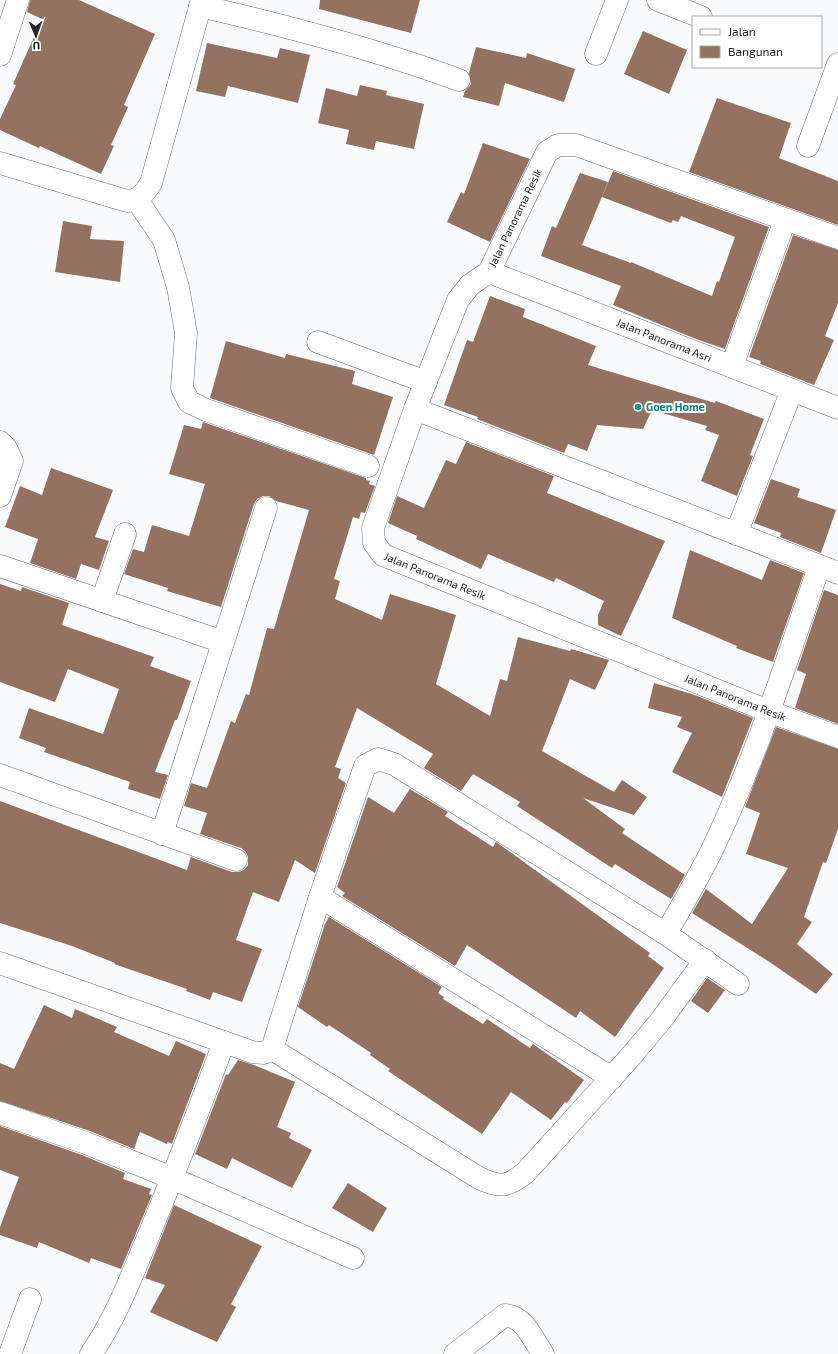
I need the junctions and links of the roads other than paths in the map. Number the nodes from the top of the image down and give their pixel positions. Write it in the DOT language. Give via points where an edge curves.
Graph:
graph roads {
  1 [pos="18,0"];
  2 [pos="617,0"];
  3 [pos="658,0"];
  4 [pos="201,3"];
  5 [pos="698,16"];
  6 [pos="596,54"];
  7 [pos="0,55"];
  8 [pos="832,66"];
  9 [pos="459,80"];
  10 [pos="808,146"];
  11 [pos="0,163"];
  12 [pos="137,200"];
  13 [pos="785,220"];
  14 [pos="838,238"];
  15 [pos="490,272"];
  16 [pos="318,342"];
  17 [pos="732,366"];
  18 [pos="426,382"];
  19 [pos="792,390"];
  20 [pos="838,408"];
  21 [pos="415,409"];
  22 [pos="0,442"];
  23 [pos="368,466"];
  24 [pos="0,496"];
  25 [pos="266,508"];
  26 [pos="125,534"];
  27 [pos="736,534"];
  28 [pos="0,566"];
  29 [pos="828,570"];
  30 [pos="102,601"];
  31 [pos="223,642"];
  32 [pos="768,711"];
  33 [pos="838,737"];
  34 [pos="0,775"];
  35 [pos="162,834"];
  36 [pos="236,860"];
  37 [pos="320,897"];
  38 [pos="666,934"];
  39 [pos="705,960"];
  40 [pos="0,963"];
  41 [pos="738,984"];
  42 [pos="224,1042"];
  43 [pos="272,1049"];
  44 [pos="612,1078"];
  45 [pos="0,1113"];
  46 [pos="172,1178"];
  47 [pos="353,1258"];
  48 [pos="30,1300"];
  49 [pos="10,1354"];
  50 [pos="91,1354"];
  51 [pos="455,1354"];
  52 [pos="543,1354"];
  1 -- 7 [label="street"];
  2 -- 6 [label="street"];
  3 -- 5 [label="street"];
  4 -- 9 [label="street" via="399,59"];
  4 -- 12 [label="street" via="151,182 143,196"];
  8 -- 10 [label="street"];
  11 -- 12 [label="street" via="127,202"];
  12 -- 23 [label="street" via="164,240 178,287 186,333 182,388 189,402"];
  13 -- 14 [label="street"];
  13 -- 15 [label="street, Jalan Panorama Resik" via="576,145 558,145 547,152"];
  13 -- 17 [label="street"];
  15 -- 17 [label="street, Jalan Panorama Asri"];
  15 -- 18 [label="street, Jalan Panorama Resik" via="470,285 458,300"];
  16 -- 18 [label="street"];
  17 -- 19 [label="street, Jalan Panorama Asri"];
  18 -- 21 [label="street, Jalan Panorama Resik"];
  19 -- 20 [label="street, Jalan Panorama Asri"];
  19 -- 27 [label="street"];
  21 -- 27 [label="street"];
  21 -- 32 [label="street, Jalan Panorama Resik" via="373,528 374,543 383,555"];
  22 -- 24 [label="street" via="12,461"];
  25 -- 31 [label="street"];
  26 -- 30 [label="street"];
  27 -- 29 [label="street"];
  28 -- 30 [label="street"];
  29 -- 32 [label="street"];
  30 -- 31 [label="street"];
  31 -- 35 [label="street"];
  32 -- 33 [label="street, Jalan Panorama Resik"];
  32 -- 38 [label="street" via="710,853"];
  34 -- 35 [label="street"];
  35 -- 36 [label="street"];
  37 -- 38 [label="street" via="365,766 378,759 394,764"];
  37 -- 43 [label="street"];
  37 -- 44 [label="street"];
  38 -- 39 [label="street"];
  39 -- 41 [label="street"];
  39 -- 44 [label="street" via="662,1019"];
  40 -- 42 [label="street"];
  42 -- 43 [label="street" via="252,1052 264,1053"];
  42 -- 46 [label="street"];
  43 -- 44 [label="street" via="480,1178 498,1185 514,1182 525,1173"];
  45 -- 46 [label="street" via="86,1143"];
  46 -- 47 [label="street"];
  46 -- 50 [label="street" via="112,1321"];
  48 -- 49 [label="street"];
  51 -- 52 [label="street" via="505,1315 520,1319"];
}
